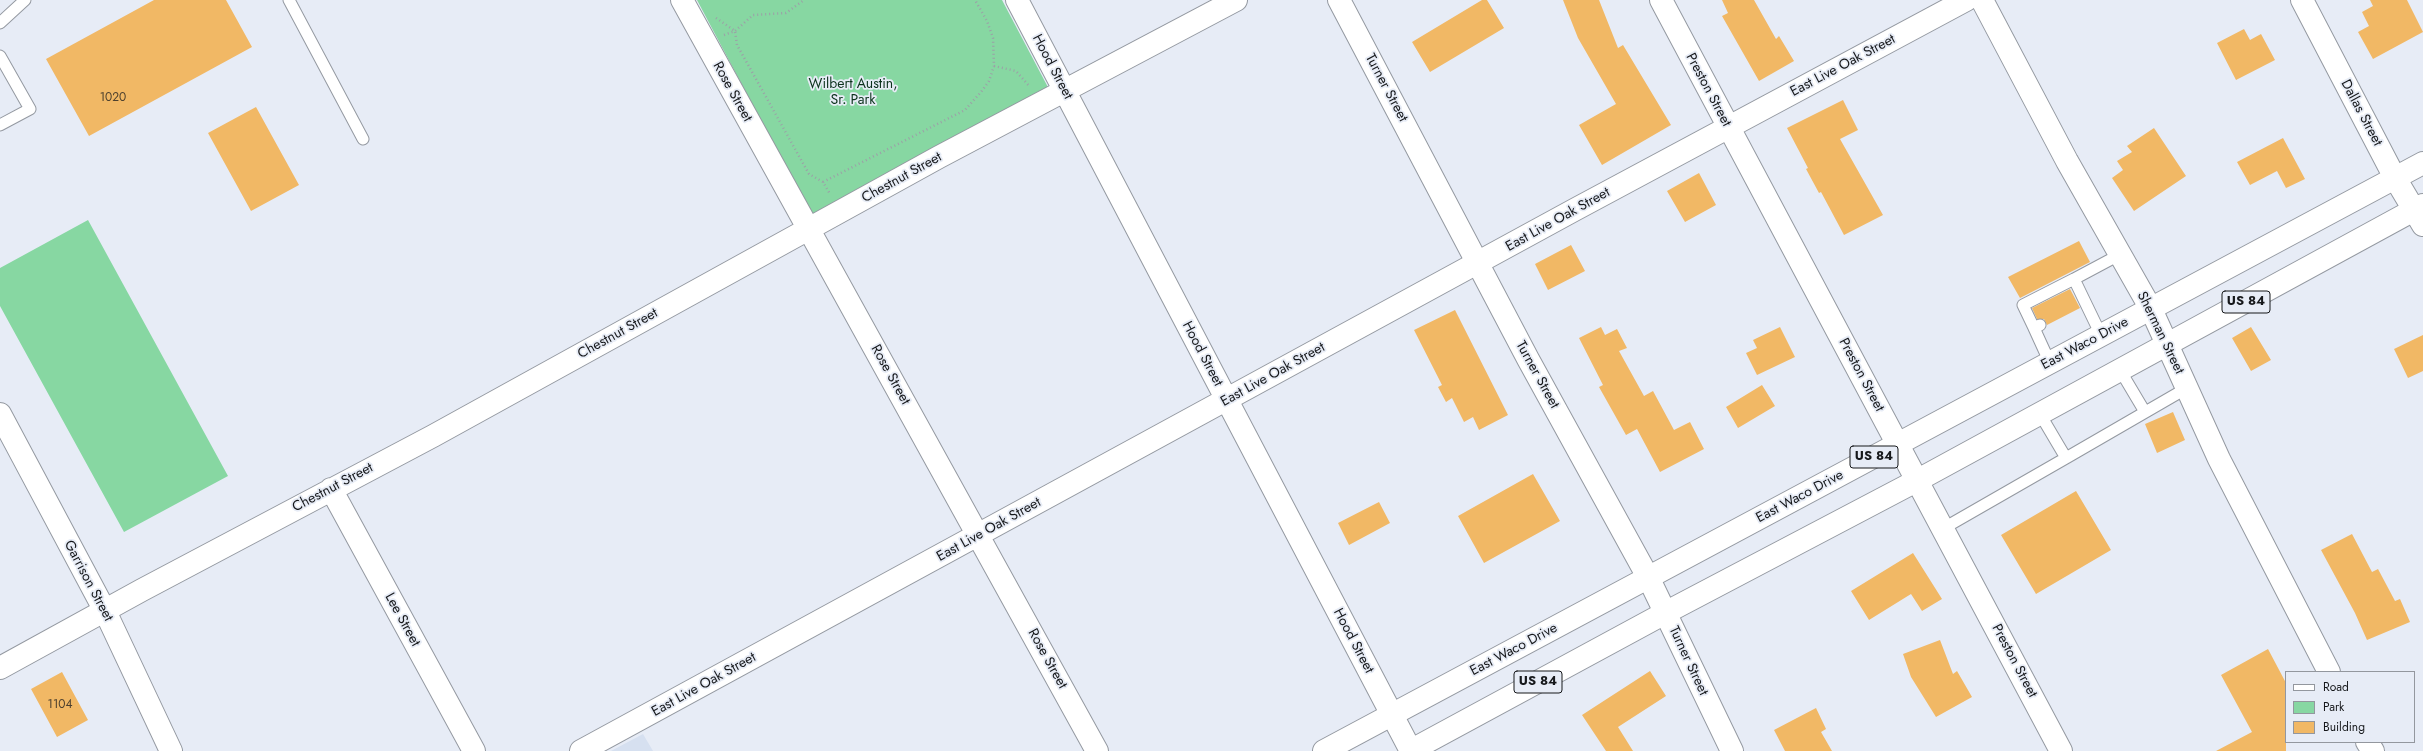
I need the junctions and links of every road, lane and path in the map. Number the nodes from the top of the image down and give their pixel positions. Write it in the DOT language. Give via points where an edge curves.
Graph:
graph roads {
  1 [pos="25,0"];
  2 [pos="289,0"];
  3 [pos="682,0"];
  4 [pos="804,0"];
  5 [pos="975,0"];
  6 [pos="1017,0"];
  7 [pos="1236,0"];
  8 [pos="1339,0"];
  9 [pos="1661,0"];
  10 [pos="1966,0"];
  11 [pos="1982,0"];
  12 [pos="2302,0"];
  13 [pos="712,15"];
  14 [pos="0,23"];
  15 [pos="735,30"];
  16 [pos="705,43"];
  17 [pos="0,56"];
  18 [pos="994,66"];
  19 [pos="1059,94"];
  20 [pos="0,125"];
  21 [pos="1728,128"];
  22 [pos="363,139"];
  23 [pos="2423,163"];
  24 [pos="2395,178"];
  25 [pos="823,182"];
  26 [pos="840,212"];
  27 [pos="2420,213"];
  28 [pos="809,229"];
  29 [pos="2119,255"];
  30 [pos="1477,264"];
  31 [pos="2074,279"];
  32 [pos="2151,309"];
  33 [pos="2101,335"];
  34 [pos="2167,345"];
  35 [pos="2050,363"];
  36 [pos="2120,370"];
  37 [pos="2187,388"];
  38 [pos="1226,400"];
  39 [pos="2145,412"];
  40 [pos="0,414"];
  41 [pos="2040,414"];
  42 [pos="1898,444"];
  43 [pos="2066,458"];
  44 [pos="1918,480"];
  45 [pos="331,489"];
  46 [pos="1944,528"];
  47 [pos="979,535"];
  48 [pos="1649,578"];
  49 [pos="105,611"];
  50 [pos="1665,613"];
  51 [pos="0,668"];
  52 [pos="2328,671"];
  53 [pos="1392,716"];
  54 [pos="609,745"];
  55 [pos="172,751"];
  56 [pos="474,751"];
  57 [pos="581,751"];
  58 [pos="1097,751"];
  59 [pos="1324,751"];
  60 [pos="1411,751"];
  61 [pos="1732,751"];
  62 [pos="2061,751"];
  1 -- 14 [label="lane"];
  2 -- 22 [label="lane"];
  3 -- 16 [label="street, Rose Street"];
  4 -- 15 [label="path" via="786,13 753,15"];
  5 -- 18 [label="path" via="993,38"];
  6 -- 19 [label="street, Hood Street"];
  7 -- 19 [label="street, Chestnut Street"];
  8 -- 30 [label="street, Turner Street"];
  9 -- 21 [label="street, Preston Street"];
  10 -- 21 [label="street, East Live Oak Street"];
  11 -- 29 [label="street, Sherman Street"];
  12 -- 24 [label="street, Dallas Street"];
  13 -- 15 [label="path"];
  15 -- 16 [label="path"];
  15 -- 25 [label="path" via="737,45 809,174"];
  16 -- 28 [label="street, Rose Street"];
  17 -- 20 [label="lane" via="30,109"];
  18 -- 19 [label="path" via="1016,71 1030,87"];
  18 -- 25 [label="path" via="989,81 965,110"];
  19 -- 26 [label="street, Chestnut Street"];
  19 -- 38 [label="street, Hood Street"];
  21 -- 30 [label="street, East Live Oak Street"];
  21 -- 42 [label="street, Preston Street"];
  23 -- 24 [label="street, East Waco Drive / US 84"];
  24 -- 27 [label="street, Dallas Street"];
  24 -- 32 [label="street, East Waco Drive / US 84"];
  25 -- 26 [label="path"];
  26 -- 28 [label="street, Chestnut Street"];
  27 -- 34 [label="street, US 84"];
  28 -- 45 [label="street, Chestnut Street" via="433,436"];
  28 -- 47 [label="street, Rose Street"];
  29 -- 31 [label="lane"];
  29 -- 32 [label="street, Sherman Street"];
  30 -- 38 [label="street, East Live Oak Street"];
  30 -- 48 [label="street, Turner Street"];
  31 -- 33 [label="lane" via="2082,303"];
  31 -- 35 [label="lane" via="2024,305 2037,326"];
  32 -- 33 [label="street, East Waco Drive / US 84"];
  32 -- 34 [label="street, Sherman Street"];
  33 -- 35 [label="street, East Waco Drive / US 84"];
  34 -- 36 [label="street, US 84"];
  34 -- 37 [label="street, Sherman Street"];
  35 -- 42 [label="street, East Waco Drive / US 84"];
  36 -- 39 [label="lane"];
  36 -- 41 [label="street, US 84"];
  37 -- 39 [label="lane"];
  37 -- 52 [label="street, Sherman Street" via="2219,459"];
  38 -- 47 [label="street, East Live Oak Street"];
  38 -- 53 [label="street, Hood Street"];
  39 -- 43 [label="lane"];
  40 -- 49 [label="street, Garrison Street"];
  41 -- 43 [label="lane"];
  41 -- 44 [label="street, US 84"];
  42 -- 44 [label="street, Preston Street"];
  42 -- 48 [label="street, East Waco Drive / US 84"];
  43 -- 46 [label="lane"];
  44 -- 46 [label="street, Preston Street"];
  44 -- 50 [label="street, US 84"];
  45 -- 49 [label="street, Chestnut Street"];
  45 -- 56 [label="street, Lee Street"];
  46 -- 62 [label="street, Preston Street"];
  47 -- 54 [label="street, East Live Oak Street"];
  47 -- 58 [label="street, Rose Street"];
  48 -- 50 [label="street, Turner Street"];
  48 -- 53 [label="street, East Waco Drive / US 84"];
  49 -- 51 [label="street, Chestnut Street"];
  49 -- 55 [label="street, Garrison Street"];
  50 -- 60 [label="street, US 84"];
  50 -- 61 [label="street, Turner Street"];
  53 -- 59 [label="street, East Waco Drive / US 84"];
  53 -- 60 [label="street, Hood Street"];
  54 -- 57 [label="street, East Live Oak Street"];
}
